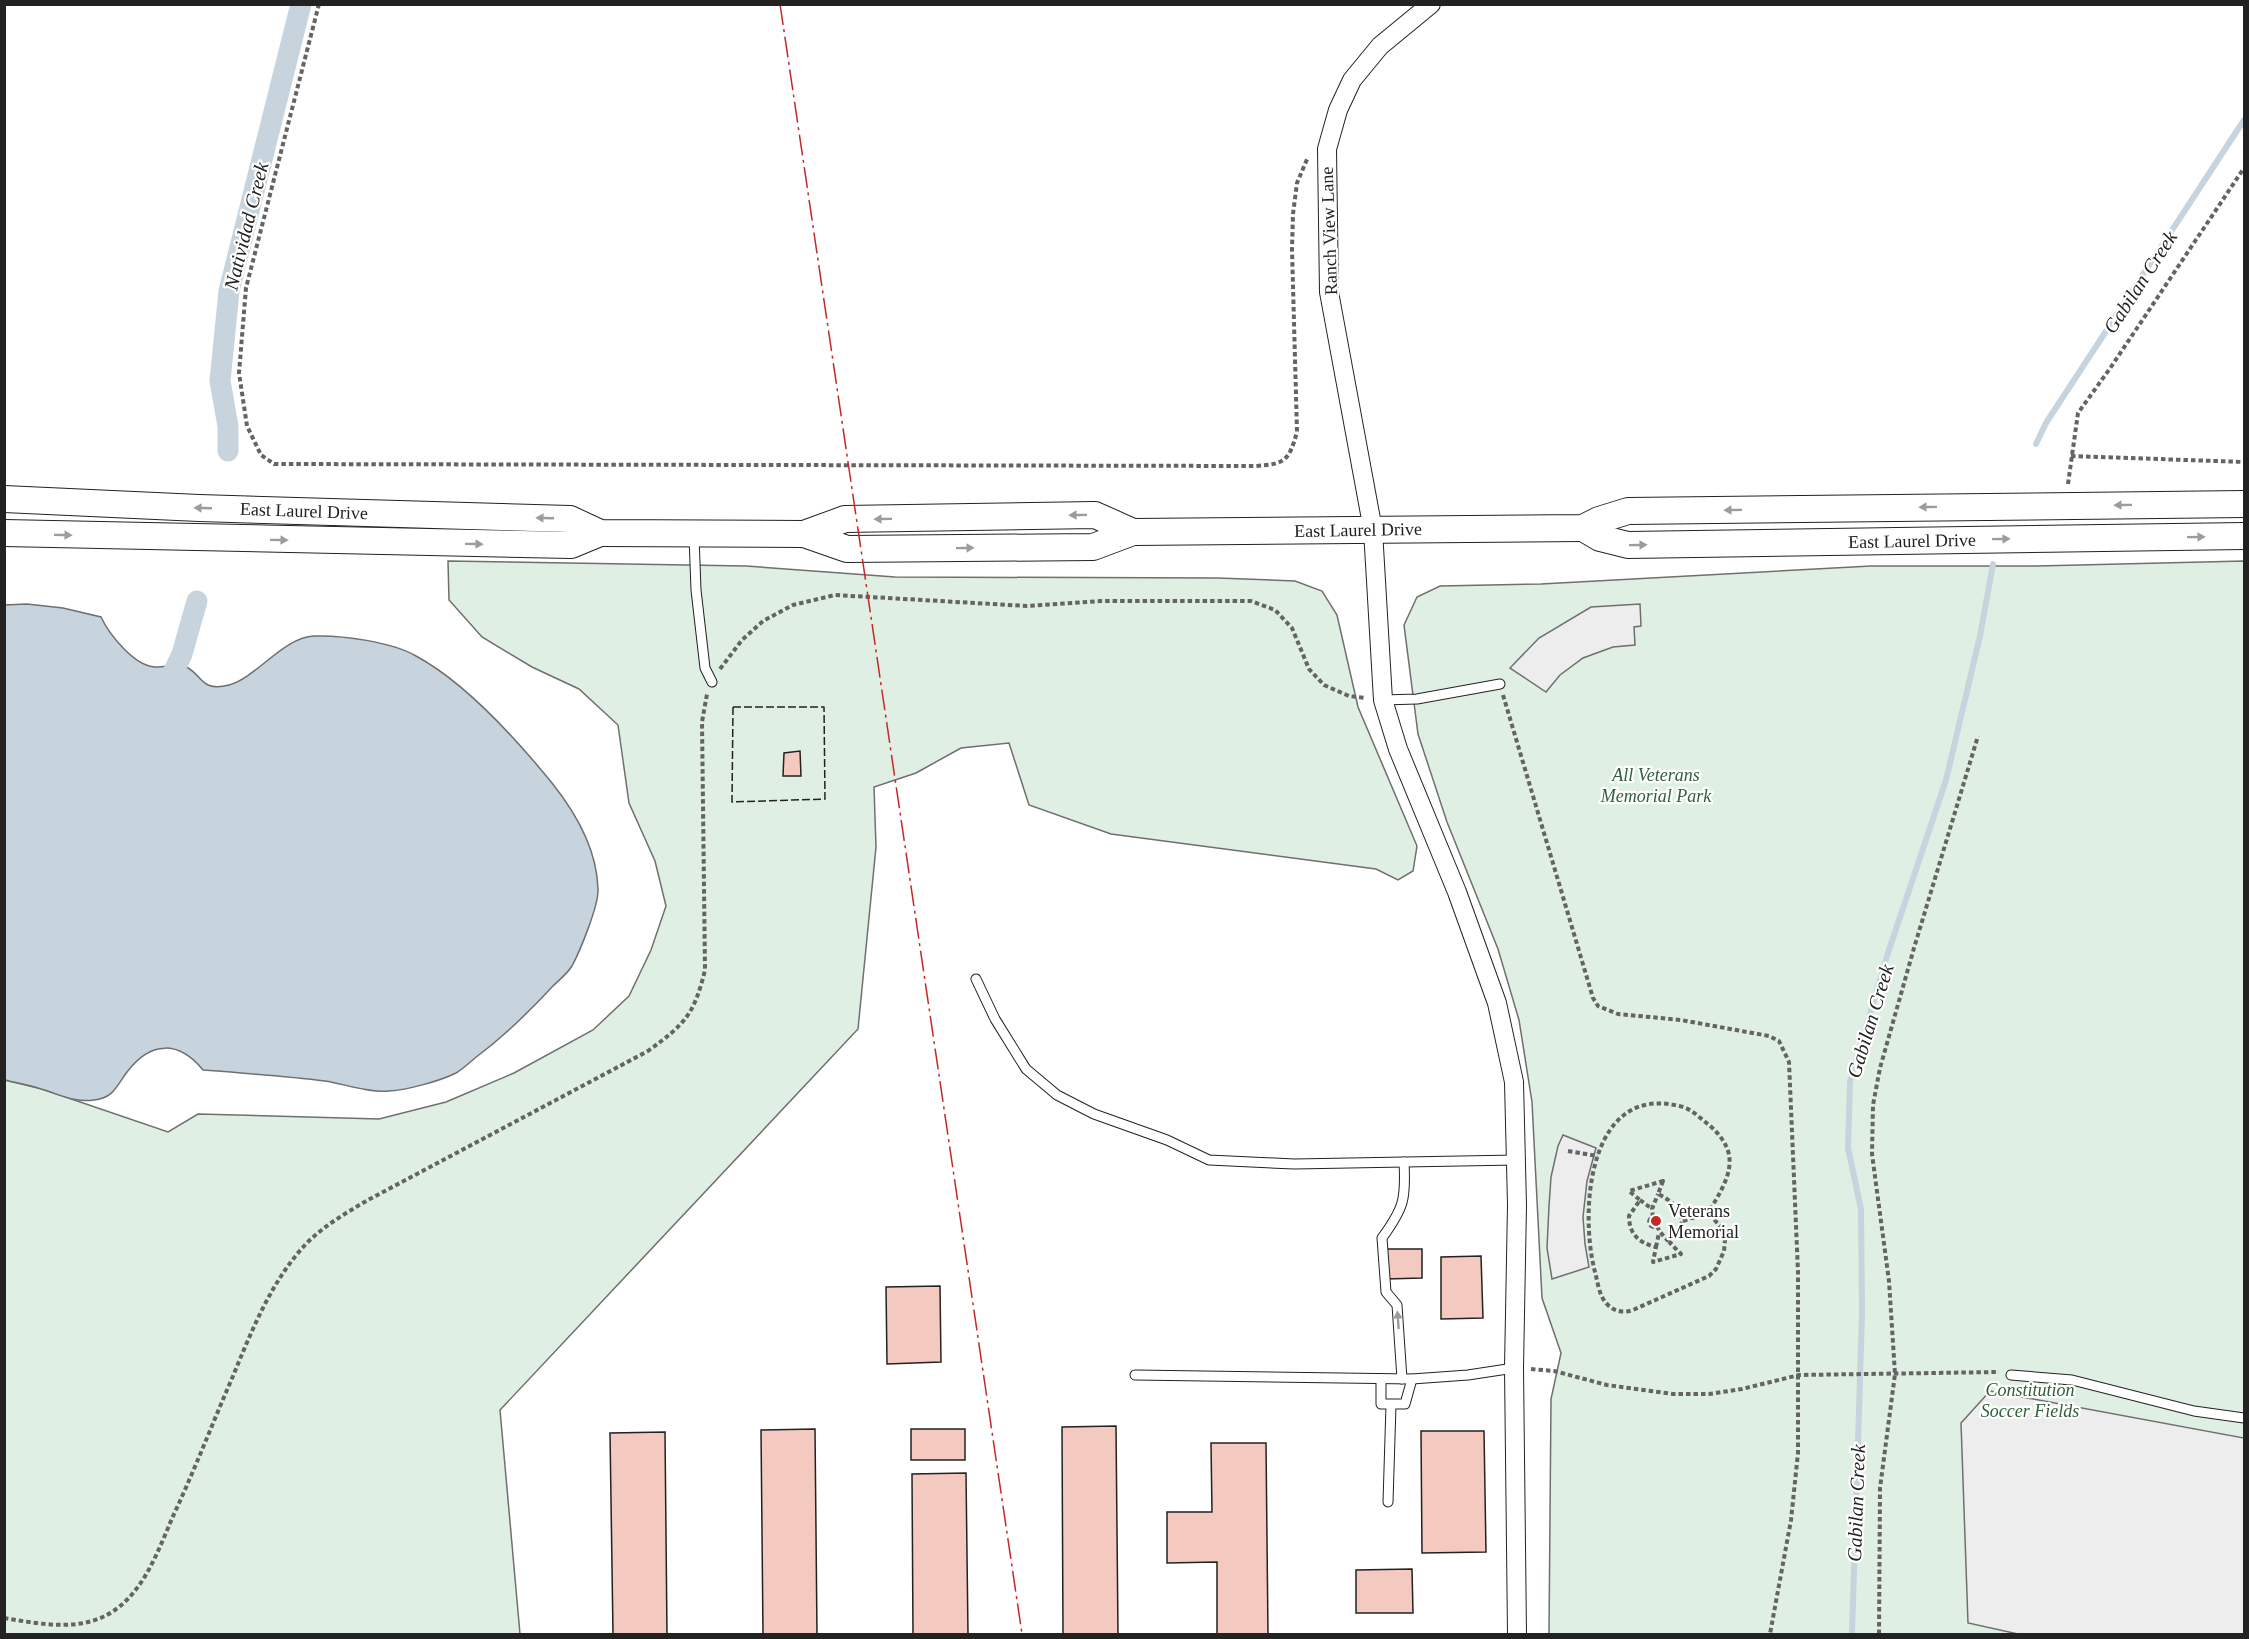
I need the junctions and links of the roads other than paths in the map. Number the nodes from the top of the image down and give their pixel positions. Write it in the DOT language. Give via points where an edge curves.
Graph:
graph roads {
  1 [pos="1431,4"];
  2 [pos="4,499"];
  3 [pos="2244,504"];
  4 [pos="1583,528"];
  5 [pos="1373,530"];
  6 [pos="600,532"];
  7 [pos="4,533"];
  8 [pos="694,533"];
  9 [pos="2244,536"];
  10 [pos="712,682"];
  11 [pos="1500,684"];
  12 [pos="1383,700"];
  13 [pos="976,979"];
  14 [pos="1516,1160"];
  15 [pos="1404,1162"];
  16 [pos="1514,1368"];
  17 [pos="1135,1375"];
  18 [pos="2011,1375"];
  19 [pos="1381,1378"];
  20 [pos="1407,1379"];
  21 [pos="1391,1405"];
  22 [pos="2244,1418"];
  23 [pos="1388,1502"];
  24 [pos="1517,1635"];
  1 -- 5 [label="street, Ranch View Lane" via="1380,46 1352,80 1327,148 1329,292"];
  6 -- 2 [label="main road, East Laurel Drive, one-way" via="570,519"];
  3 -- 4 [label="main road, East Laurel Drive, one-way" via="1628,511"];
  4 -- 5 [label="main road, East Laurel Drive"];
  4 -- 9 [label="main road, East Laurel Drive, one-way" via="1600,538 1628,545"];
  5 -- 8 [label="main road, East Laurel Drive" via="1133,532 1093,547 848,549 804,534"];
  5 -- 12 [label="street, Ranch View Lane"];
  7 -- 6 [label="main road, East Laurel Drive, one-way" via="572,545"];
  6 -- 8 [label="main road, East Laurel Drive"];
  8 -- 10 [label="lane" via="705,668"];
  11 -- 12 [label="lane" via="1417,699"];
  12 -- 14 [label="street, Ranch View Lane" via="1398,749 1457,892 1497,1003 1514,1082"];
  13 -- 15 [label="lane" via="1026,1069 1057,1095 1094,1113 1209,1160 1294,1164"];
  14 -- 15 [label="lane"];
  14 -- 16 [label="street, Ranch View Lane"];
  20 -- 15 [label="lane, one-way" via="1397,1305 1386,1292 1382,1238 1398,1217 1406,1194"];
  16 -- 20 [label="lane"];
  16 -- 24 [label="street, Ranch View Lane"];
  17 -- 19 [label="lane"];
  18 -- 22 [label="lane" via="2072,1380 2194,1411"];
  19 -- 20 [label="lane"];
  19 -- 21 [label="lane" via="1381,1404"];
  20 -- 21 [label="lane" via="1405,1404"];
  21 -- 23 [label="lane"];
}
